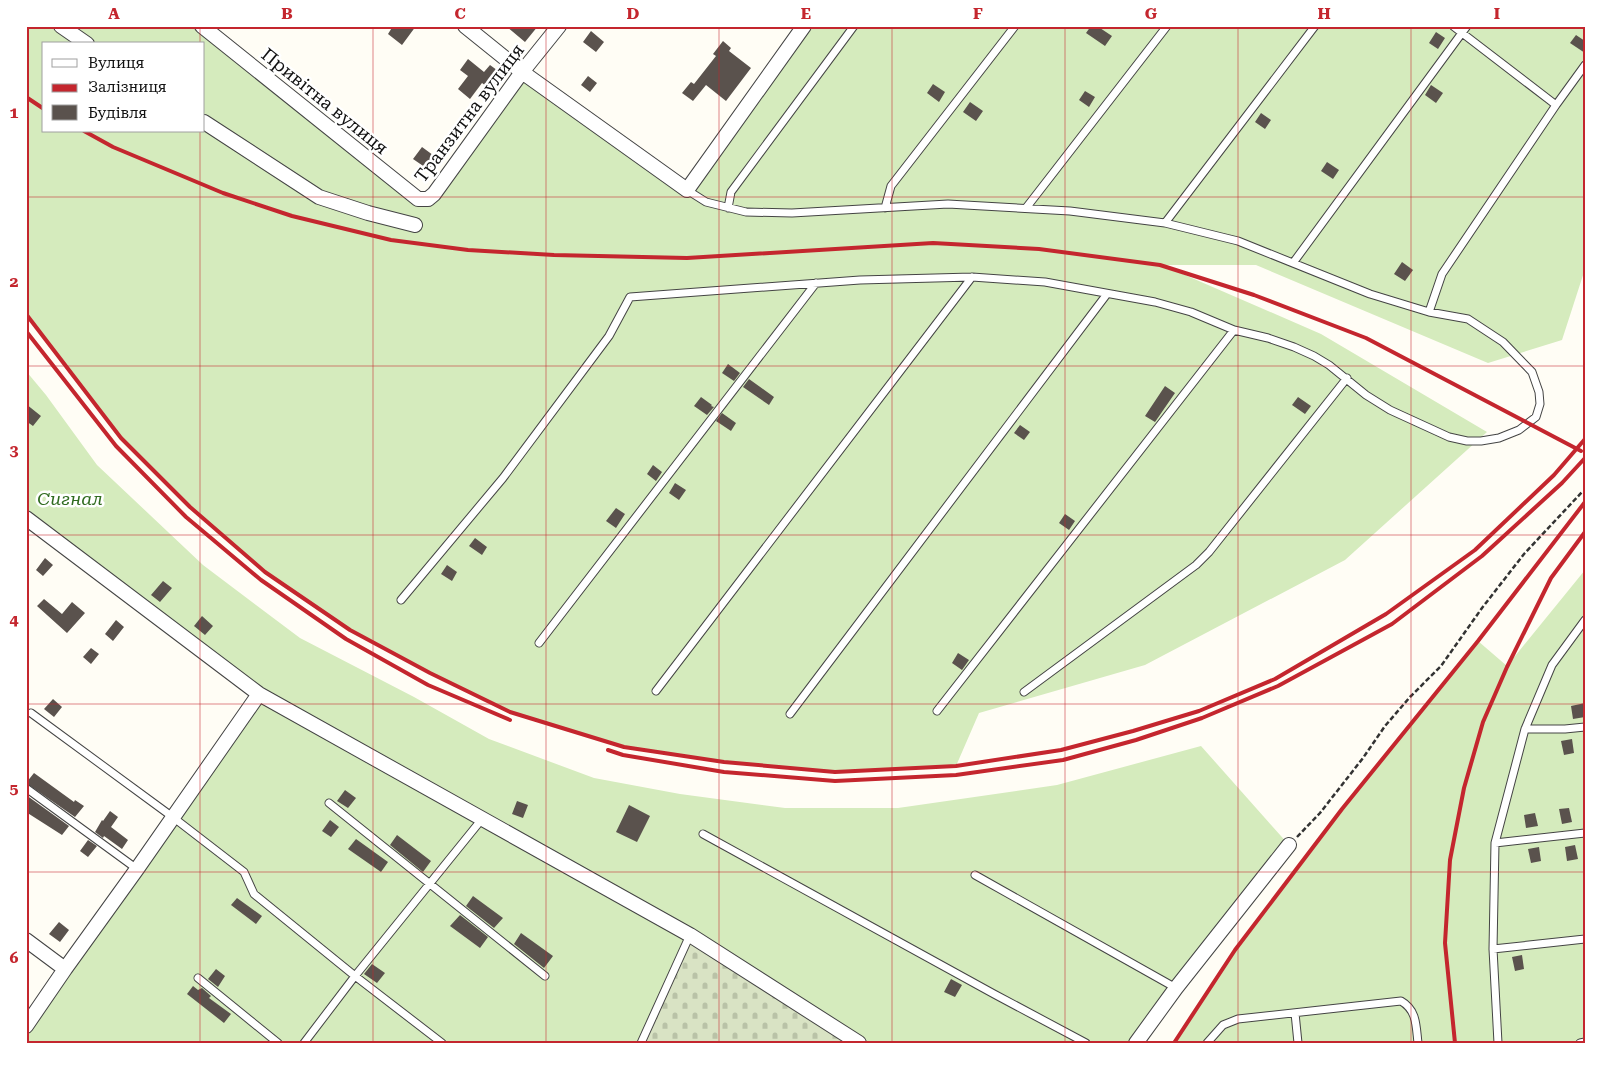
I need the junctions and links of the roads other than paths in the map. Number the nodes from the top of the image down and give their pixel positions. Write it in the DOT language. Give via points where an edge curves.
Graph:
graph roads {
  1 [pos="61,26"];
  2 [pos="202,26"];
  3 [pos="465,26"];
  4 [pos="559,26"];
  5 [pos="804,26"];
  6 [pos="854,26"];
  7 [pos="1015,26"];
  8 [pos="1167,26"];
  9 [pos="1315,26"];
  10 [pos="1452,26"];
  11 [pos="1468,26"];
  12 [pos="1462,34"];
  13 [pos="84,42"];
  14 [pos="1585,65"];
  15 [pos="522,72"];
  16 [pos="1556,105"];
  17 [pos="205,123"];
  18 [pos="687,190"];
  19 [pos="428,199"];
  20 [pos="728,208"];
  21 [pos="885,208"];
  22 [pos="1026,208"];
  23 [pos="1165,223"];
  24 [pos="416,226"];
  25 [pos="1293,263"];
  26 [pos="972,277"];
  27 [pos="816,283"];
  28 [pos="1106,294"];
  29 [pos="1429,312"];
  30 [pos="1234,330"];
  31 [pos="1347,378"];
  32 [pos="26,518"];
  33 [pos="401,600"];
  34 [pos="1585,620"];
  35 [pos="539,643"];
  36 [pos="656,691"];
  37 [pos="1024,692"];
  38 [pos="259,694"];
  39 [pos="936,711"];
  40 [pos="31,713"];
  41 [pos="790,714"];
  42 [pos="1585,727"];
  43 [pos="1524,728"];
  44 [pos="26,788"];
  45 [pos="329,803"];
  46 [pos="174,818"];
  47 [pos="482,819"];
  48 [pos="1585,833"];
  49 [pos="703,834"];
  50 [pos="1495,843"];
  51 [pos="1289,845"];
  52 [pos="137,869"];
  53 [pos="975,875"];
  54 [pos="430,885"];
  55 [pos="690,935"];
  56 [pos="1585,939"];
  57 [pos="26,940"];
  58 [pos="1493,949"];
  59 [pos="65,969"];
  60 [pos="355,976"];
  61 [pos="545,976"];
  62 [pos="198,978"];
  63 [pos="1176,988"];
  64 [pos="1295,1013"];
  65 [pos="26,1026"];
  66 [pos="1585,1042"];
  67 [pos="278,1043"];
  68 [pos="304,1043"];
  69 [pos="442,1043"];
  70 [pos="641,1043"];
  71 [pos="859,1043"];
  72 [pos="1086,1043"];
  73 [pos="1136,1043"];
  74 [pos="1207,1043"];
  75 [pos="1298,1043"];
  76 [pos="1418,1043"];
  77 [pos="1498,1043"];
  78 [pos="1580,1043"];
  1 -- 13 [label="street"];
  2 -- 19 [label="street, Привітна вулиця" via="418,199"];
  3 -- 15 [label="street"];
  4 -- 15 [label="street, Транзитна вулиця"];
  5 -- 18 [label="street"];
  6 -- 20 [label="lane" via="731,192"];
  7 -- 21 [label="lane" via="891,186"];
  8 -- 22 [label="lane"];
  9 -- 23 [label="lane"];
  10 -- 12 [label="lane"];
  11 -- 12 [label="lane"];
  12 -- 16 [label="lane"];
  12 -- 25 [label="lane"];
  14 -- 16 [label="lane"];
  15 -- 18 [label="street"];
  15 -- 19 [label="street, Транзитна вулиця"];
  16 -- 29 [label="lane" via="1442,274"];
  17 -- 24 [label="street" via="319,197"];
  18 -- 20 [label="lane" via="706,202"];
  20 -- 21 [label="lane" via="746,212 792,213"];
  21 -- 22 [label="lane" via="948,204"];
  22 -- 23 [label="lane"];
  23 -- 25 [label="lane" via="1238,241"];
  25 -- 29 [label="lane" via="1370,294"];
  26 -- 27 [label="lane"];
  26 -- 28 [label="lane" via="1044,282"];
  26 -- 36 [label="lane"];
  27 -- 33 [label="lane" via="630,297 609,336 508,470"];
  27 -- 35 [label="lane"];
  28 -- 30 [label="lane" via="1191,312"];
  28 -- 41 [label="lane"];
  29 -- 31 [label="lane" via="1468,319 1503,342 1532,372 1539,392 1536,417 1519,430 1499,438 1467,441 1449,437 1390,410"];
  30 -- 31 [label="lane" via="1268,338 1314,356"];
  30 -- 39 [label="lane"];
  31 -- 37 [label="lane" via="1196,565"];
  32 -- 38 [label="street"];
  34 -- 43 [label="lane" via="1552,666"];
  38 -- 46 [label="street"];
  38 -- 47 [label="street"];
  40 -- 46 [label="lane"];
  42 -- 43 [label="lane"];
  43 -- 50 [label="lane"];
  44 -- 52 [label="lane"];
  45 -- 54 [label="lane"];
  46 -- 52 [label="street"];
  46 -- 60 [label="lane" via="244,872 254,894"];
  47 -- 54 [label="lane"];
  47 -- 55 [label="street"];
  48 -- 50 [label="lane"];
  49 -- 72 [label="lane"];
  50 -- 58 [label="lane"];
  51 -- 63 [label="street"];
  52 -- 59 [label="street"];
  53 -- 63 [label="lane"];
  54 -- 60 [label="lane"];
  54 -- 61 [label="lane"];
  55 -- 70 [label="lane"];
  55 -- 71 [label="street"];
  56 -- 58 [label="lane"];
  57 -- 59 [label="street"];
  58 -- 77 [label="lane"];
  59 -- 65 [label="street"];
  60 -- 68 [label="lane"];
  60 -- 69 [label="lane"];
  62 -- 67 [label="lane"];
  63 -- 73 [label="street"];
  64 -- 74 [label="lane" via="1238,1019 1223,1025"];
  64 -- 75 [label="lane"];
  64 -- 76 [label="lane" via="1401,1001 1413,1011"];
  66 -- 78 [label="lane"];
}
